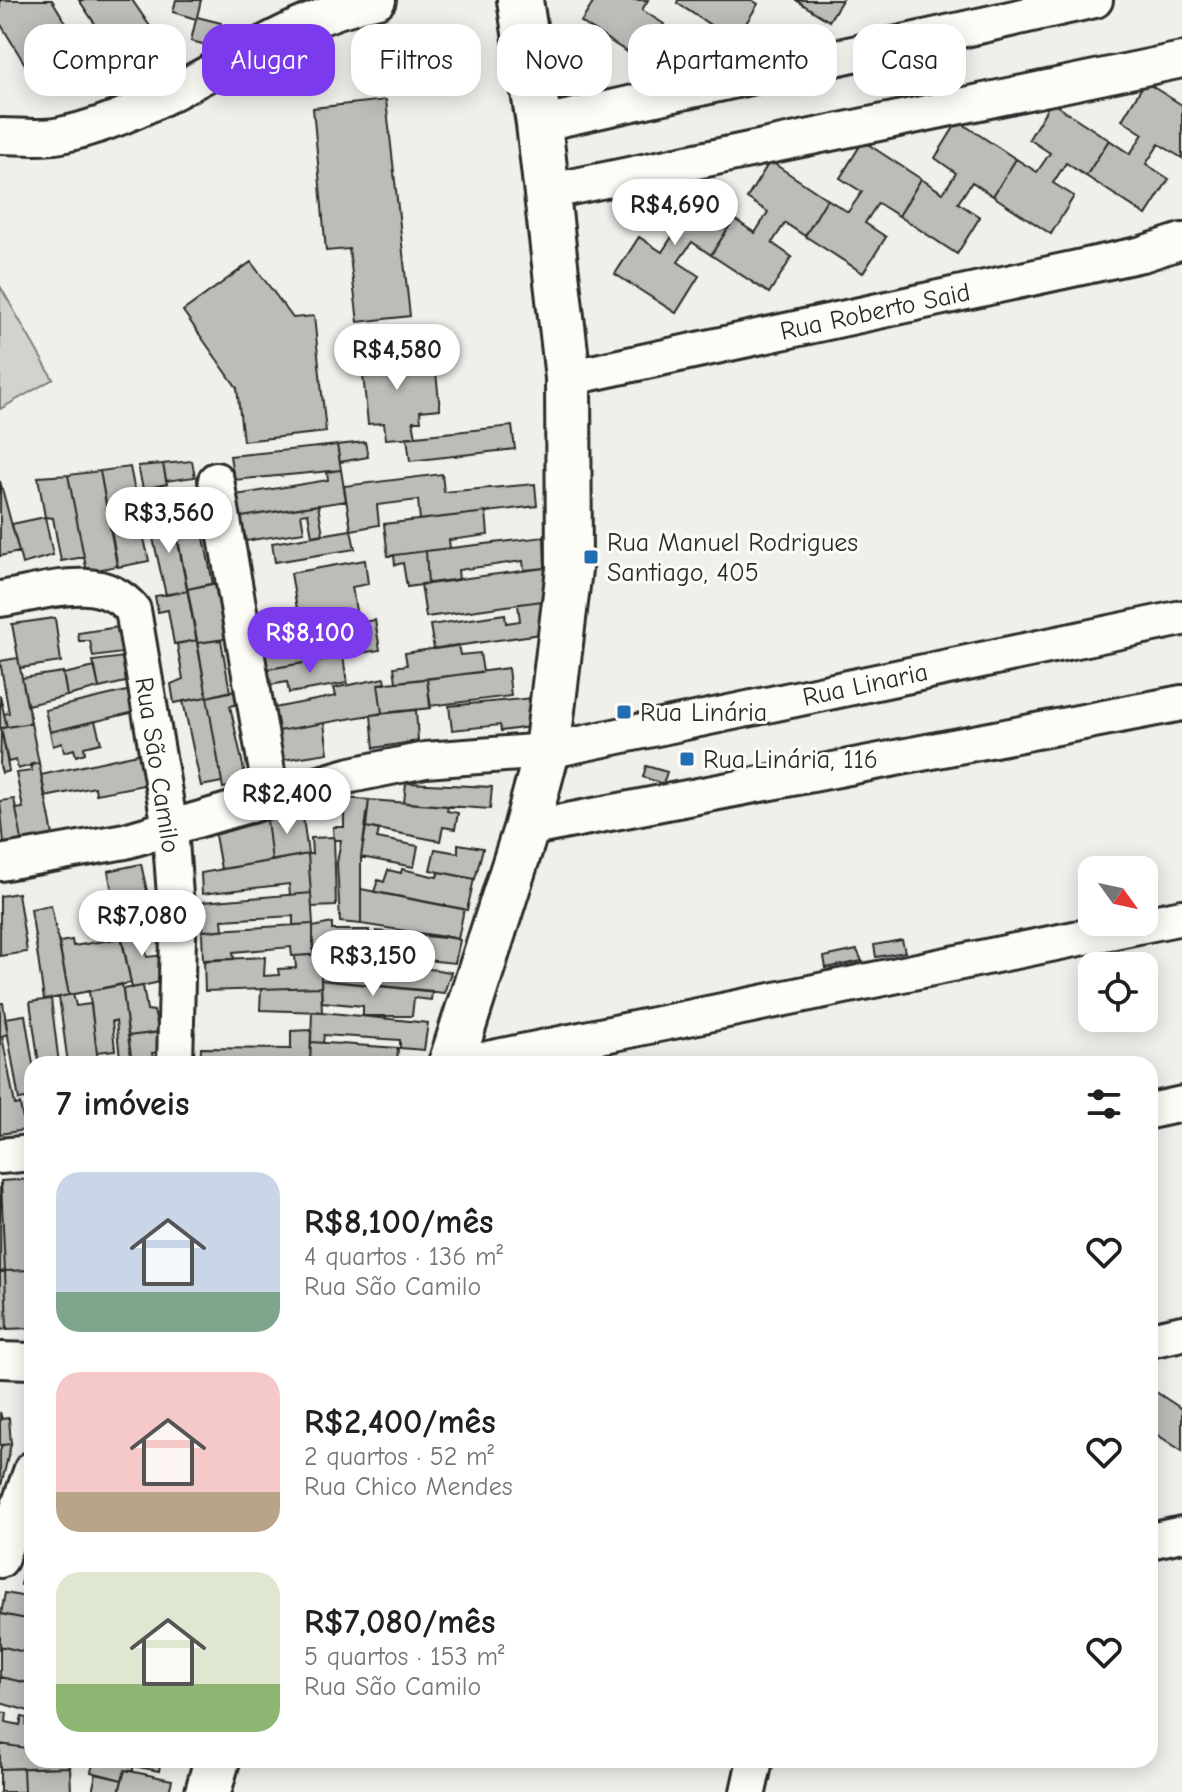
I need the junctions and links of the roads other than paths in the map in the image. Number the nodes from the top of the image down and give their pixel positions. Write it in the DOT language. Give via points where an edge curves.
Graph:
graph roads {
  1 [pos="378,0"];
  2 [pos="520,0"];
  3 [pos="1095,0"];
  4 [pos="1182,60"];
  5 [pos="539,124"];
  6 [pos="0,136"];
  7 [pos="547,192"];
  8 [pos="1182,241"];
  9 [pos="568,378"];
  10 [pos="216,480"];
  11 [pos="0,599"];
  12 [pos="1182,618"];
  13 [pos="1182,703"];
  14 [pos="547,751"];
  15 [pos="272,800"];
  16 [pos="170,828"];
  17 [pos="526,829"];
  18 [pos="0,863"];
  19 [pos="1182,917"];
  20 [pos="175,1056"];
  21 [pos="454,1056"];
  22 [pos="502,1056"];
  23 [pos="1182,1104"];
  24 [pos="1158,1109"];
  25 [pos="24,1154"];
  26 [pos="0,1156"];
  27 [pos="1182,1333"];
  28 [pos="1158,1338"];
  29 [pos="0,1360"];
  30 [pos="24,1361"];
  31 [pos="24,1492"];
  32 [pos="1182,1534"];
  33 [pos="1158,1539"];
  34 [pos="0,1560"];
  35 [pos="215,1768"];
  36 [pos="753,1768"];
  37 [pos="208,1792"];
  38 [pos="748,1792"];
  1 -- 6 [label="street" via="346,6 284,31 134,113 58,136"];
  2 -- 5 [label="main road"];
  3 -- 5 [label="street"];
  4 -- 7 [label="street"];
  5 -- 7 [label="main road"];
  7 -- 9 [label="main road"];
  8 -- 9 [label="street, Rua Roberto Said"];
  9 -- 14 [label="main road" via="569,569"];
  10 -- 15 [label="street"];
  11 -- 16 [label="street, Rua São Camilo" via="90,585 120,594 133,610"];
  12 -- 14 [label="street, Rua Linaria"];
  13 -- 17 [label="street"];
  14 -- 15 [label="street, Rua Linaria" via="425,760 351,775"];
  14 -- 17 [label="main road"];
  15 -- 16 [label="street, Rua Linaria"];
  16 -- 18 [label="street, Rua Linaria"];
  16 -- 20 [label="street, Rua São Camilo" via="178,936"];
  17 -- 21 [label="main road"];
  19 -- 22 [label="street"];
  23 -- 24 [label="street"];
  25 -- 26 [label="street"];
  27 -- 28 [label="street"];
  29 -- 30 [label="street"];
  31 -- 34 [label="street"];
  32 -- 33 [label="street"];
  35 -- 37 [label="main road"];
  36 -- 38 [label="street"];
}
